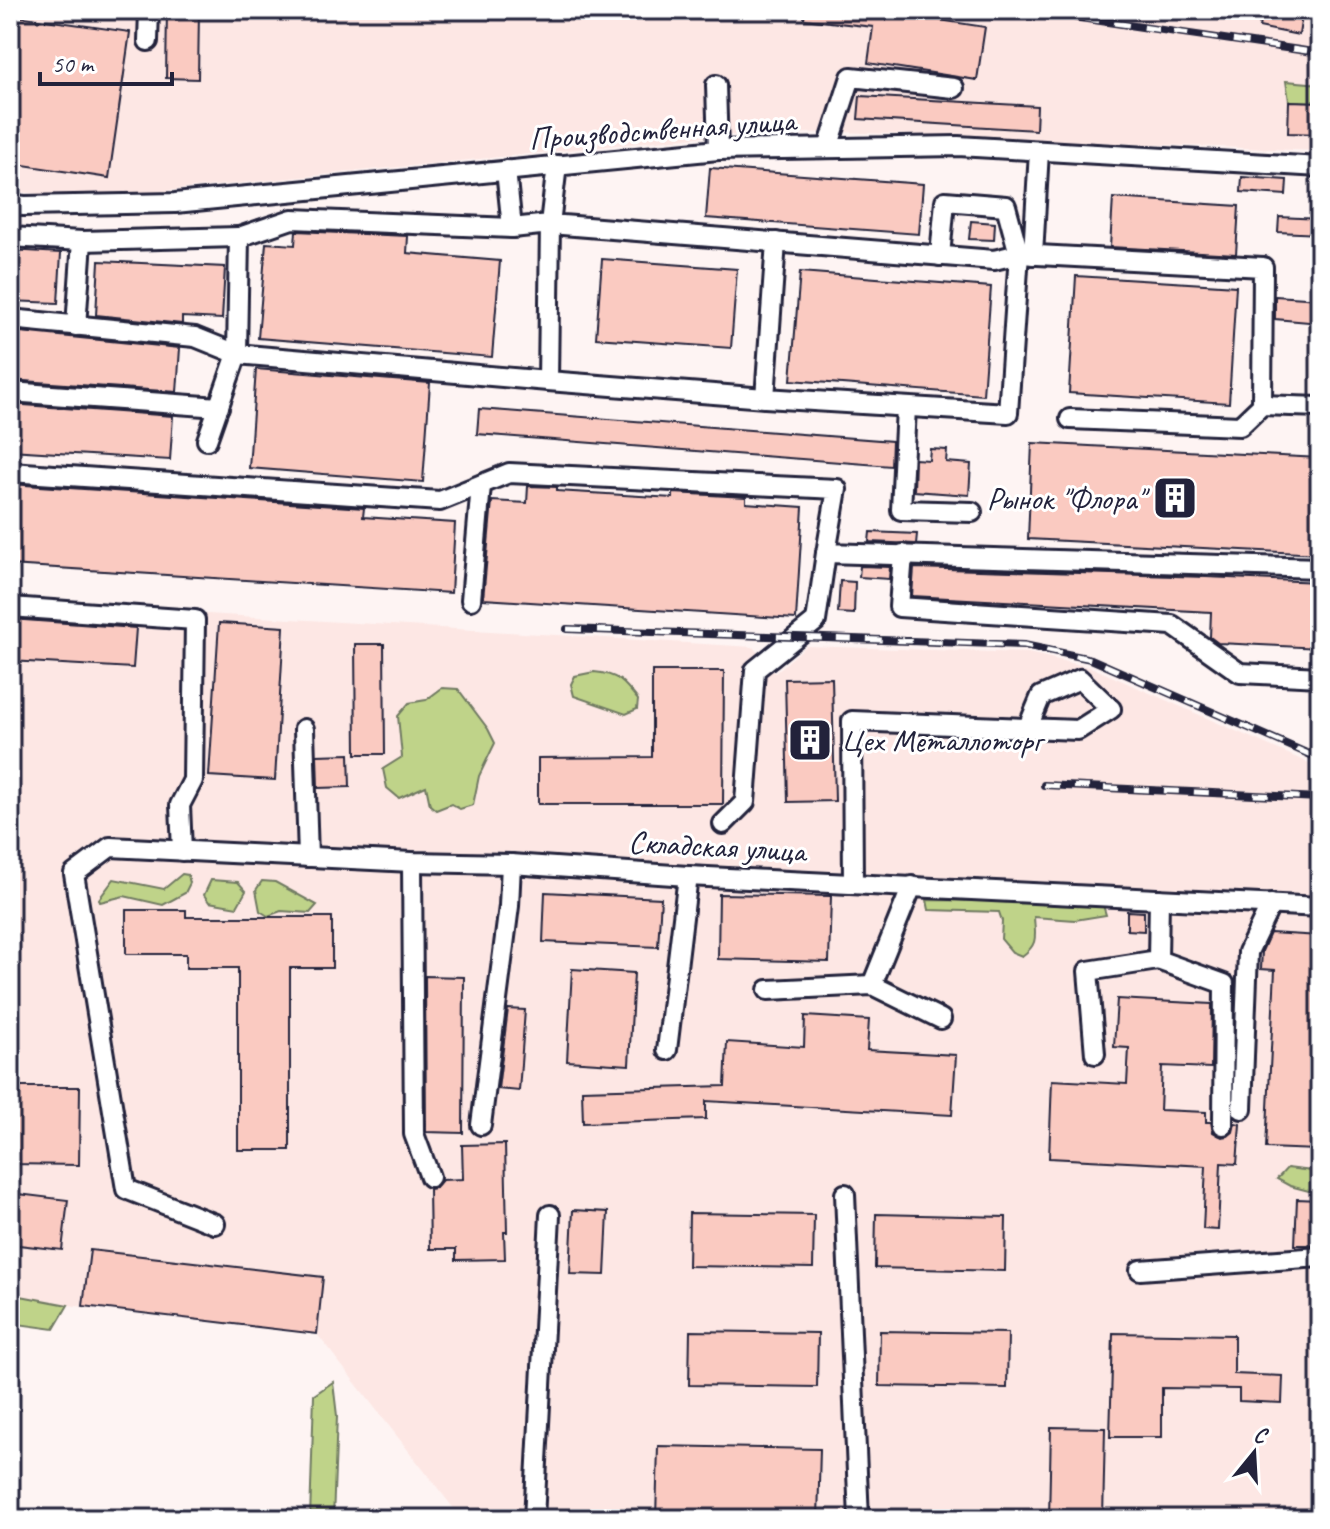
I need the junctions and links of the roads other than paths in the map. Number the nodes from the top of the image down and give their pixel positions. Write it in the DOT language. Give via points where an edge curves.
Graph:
graph roads {
  1 [pos="149,10"];
  2 [pos="148,41"];
  3 [pos="716,85"];
  4 [pos="954,88"];
  5 [pos="828,148"];
  6 [pos="718,150"];
  7 [pos="1039,151"];
  8 [pos="557,165"];
  9 [pos="1320,167"];
  10 [pos="506,170"];
  11 [pos="10,204"];
  12 [pos="550,224"];
  13 [pos="512,228"];
  14 [pos="10,237"];
  15 [pos="239,237"];
  16 [pos="82,241"];
  17 [pos="776,242"];
  18 [pos="1026,254"];
  19 [pos="940,256"];
  20 [pos="10,319"];
  21 [pos="76,326"];
  22 [pos="237,354"];
  23 [pos="548,381"];
  24 [pos="10,392"];
  25 [pos="765,398"];
  26 [pos="1262,405"];
  27 [pos="219,407"];
  28 [pos="906,407"];
  29 [pos="1320,407"];
  30 [pos="1070,419"];
  31 [pos="207,440"];
  32 [pos="10,472"];
  33 [pos="481,485"];
  34 [pos="972,512"];
  35 [pos="826,553"];
  36 [pos="903,554"];
  37 [pos="1320,568"];
  38 [pos="471,600"];
  39 [pos="10,607"];
  40 [pos="1320,677"];
  41 [pos="1028,727"];
  42 [pos="304,729"];
  43 [pos="723,824"];
  44 [pos="182,851"];
  45 [pos="308,857"];
  46 [pos="412,862"];
  47 [pos="511,864"];
  48 [pos="688,876"];
  49 [pos="853,884"];
  50 [pos="912,886"];
  51 [pos="1159,899"];
  52 [pos="1271,904"];
  53 [pos="1320,907"];
  54 [pos="1158,960"];
  55 [pos="872,985"];
  56 [pos="768,990"];
  57 [pos="941,1019"];
  58 [pos="667,1050"];
  59 [pos="1095,1054"];
  60 [pos="1242,1109"];
  61 [pos="481,1125"];
  62 [pos="1223,1125"];
  63 [pos="430,1177"];
  64 [pos="845,1194"];
  65 [pos="550,1215"];
  66 [pos="215,1224"];
  67 [pos="1320,1257"];
  68 [pos="1140,1270"];
  69 [pos="534,1519"];
  70 [pos="859,1519"];
  1 -- 2 [label="street"];
  3 -- 6 [label="street"];
  4 -- 5 [label="street" via="851,77"];
  5 -- 6 [label="street, Производственная улица"];
  5 -- 7 [label="street, Производственная улица"];
  6 -- 8 [label="street, Производственная улица"];
  7 -- 9 [label="street, Производственная улица"];
  7 -- 18 [label="street"];
  8 -- 10 [label="street, Производственная улица"];
  8 -- 12 [label="street"];
  10 -- 11 [label="street, Производственная улица" via="175,203"];
  10 -- 13 [label="street"];
  12 -- 13 [label="street"];
  12 -- 17 [label="street"];
  12 -- 23 [label="street"];
  13 -- 15 [label="street" via="292,219"];
  14 -- 16 [label="street"];
  15 -- 16 [label="street"];
  15 -- 22 [label="street"];
  16 -- 21 [label="street"];
  17 -- 19 [label="street"];
  17 -- 25 [label="street"];
  18 -- 19 [label="street" via="994,260"];
  18 -- 19 [label="street" via="1006,206 945,201"];
  18 -- 26 [label="street" via="1263,267"];
  18 -- 28 [label="street" via="1008,413"];
  20 -- 21 [label="street"];
  21 -- 22 [label="street" via="195,337"];
  22 -- 23 [label="street"];
  22 -- 27 [label="street"];
  23 -- 25 [label="street"];
  24 -- 27 [label="street"];
  25 -- 28 [label="street"];
  26 -- 29 [label="street"];
  26 -- 30 [label="street" via="1240,426"];
  27 -- 31 [label="street"];
  28 -- 34 [label="street" via="901,510"];
  32 -- 33 [label="street" via="440,501"];
  33 -- 35 [label="street" via="509,473 837,489"];
  33 -- 38 [label="street"];
  35 -- 36 [label="street"];
  35 -- 43 [label="street" via="816,621 755,670 745,802"];
  36 -- 37 [label="street"];
  36 -- 40 [label="street" via="899,607 1172,625 1240,673"];
  39 -- 44 [label="street" via="195,620 193,780 180,805"];
  41 -- 49 [label="street" via="852,721"];
  42 -- 45 [label="street"];
  44 -- 45 [label="street, Складская улица"];
  44 -- 66 [label="street, Складская улица" via="110,847 74,874 126,1189"];
  45 -- 46 [label="street, Складская улица"];
  46 -- 47 [label="street, Складская улица"];
  46 -- 63 [label="street" via="414,1134"];
  47 -- 48 [label="street, Складская улица"];
  47 -- 61 [label="street"];
  48 -- 49 [label="street, Складская улица"];
  48 -- 58 [label="street"];
  49 -- 50 [label="street, Складская улица"];
  50 -- 51 [label="street, Складская улица"];
  50 -- 55 [label="street"];
  51 -- 52 [label="street, Складская улица"];
  51 -- 54 [label="street"];
  52 -- 53 [label="street, Складская улица"];
  52 -- 60 [label="street" via="1248,952"];
  54 -- 59 [label="street" via="1088,971"];
  54 -- 62 [label="street" via="1224,984"];
  55 -- 56 [label="street"];
  55 -- 57 [label="street"];
  64 -- 70 [label="street"];
  65 -- 69 [label="street"];
  67 -- 68 [label="street"];
}
